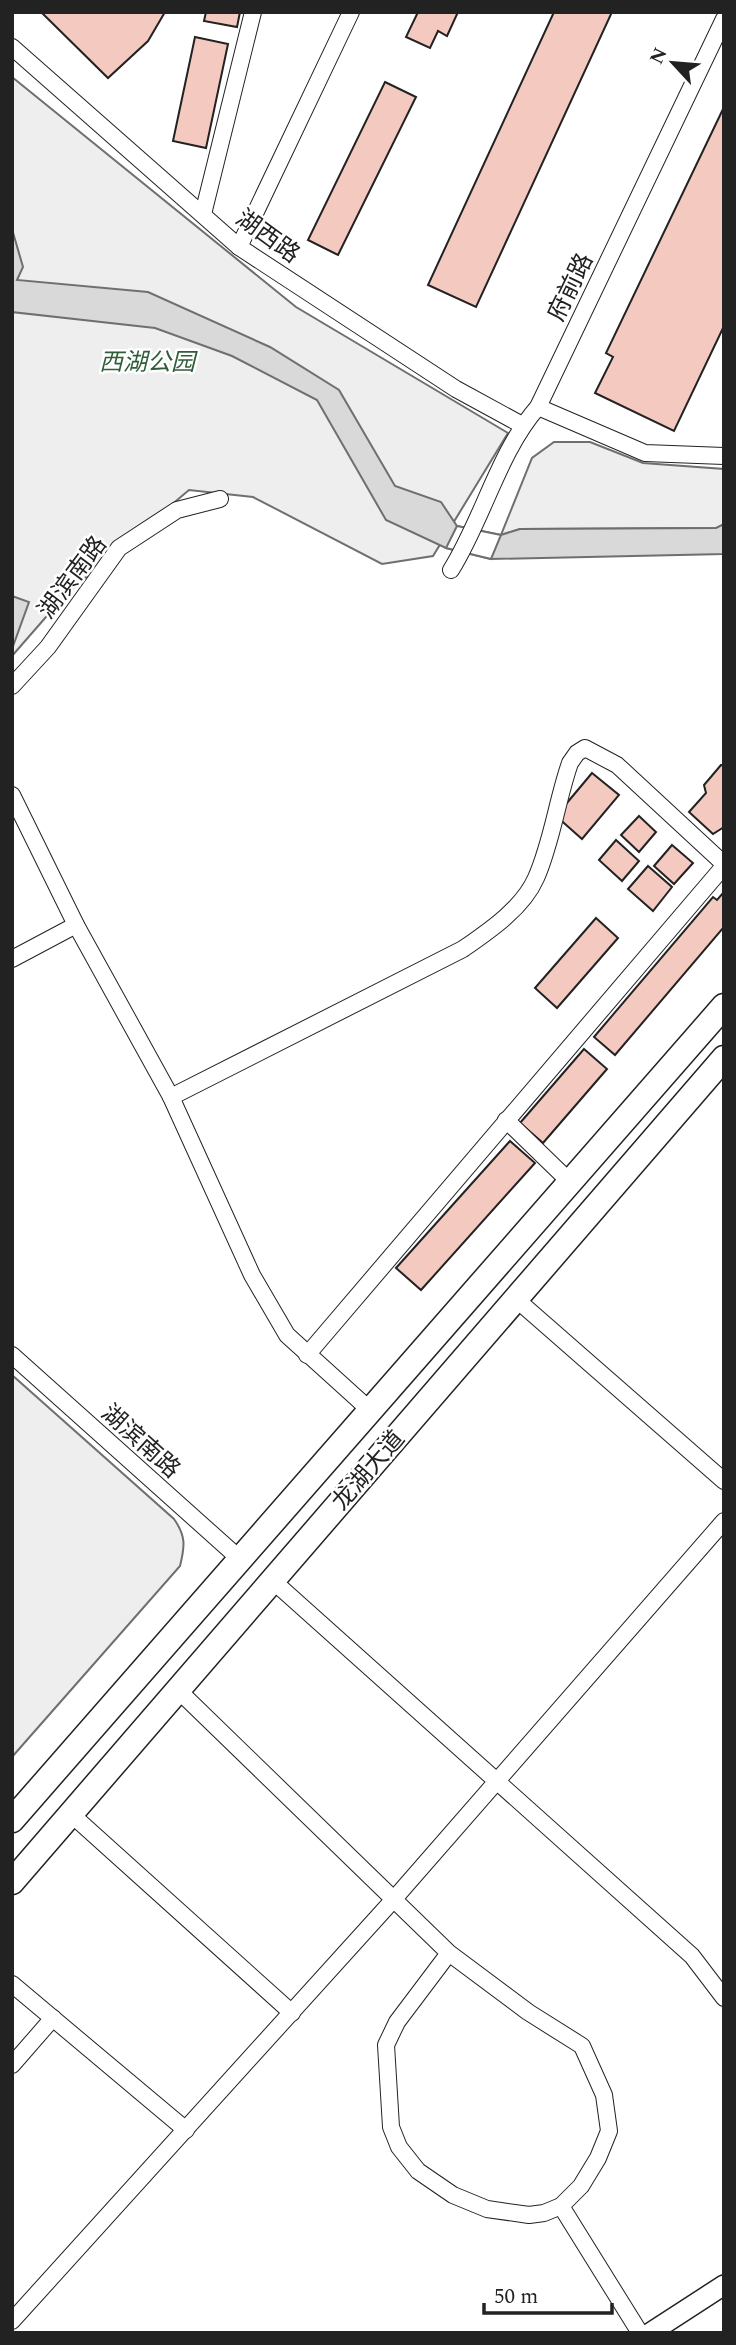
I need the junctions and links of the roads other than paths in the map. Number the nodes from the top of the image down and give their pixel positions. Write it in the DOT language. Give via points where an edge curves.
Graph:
graph roads {
  1 [pos="253,12"];
  2 [pos="351,12"];
  3 [pos="721,30"];
  4 [pos="12,47"];
  5 [pos="203,214"];
  6 [pos="239,247"];
  7 [pos="538,407"];
  8 [pos="522,425"];
  9 [pos="724,456"];
  10 [pos="220,499"];
  11 [pos="451,570"];
  12 [pos="12,686"];
  13 [pos="12,795"];
  14 [pos="724,865"];
  15 [pos="76,925"];
  16 [pos="12,959"];
  17 [pos="724,1006"];
  18 [pos="724,1058"];
  19 [pos="172,1097"];
  20 [pos="506,1120"];
  21 [pos="571,1183"];
  22 [pos="516,1299"];
  23 [pos="12,1355"];
  24 [pos="307,1355"];
  25 [pos="372,1412"];
  26 [pos="724,1481"];
  27 [pos="724,1521"];
  28 [pos="241,1560"];
  29 [pos="272,1580"];
  30 [pos="178,1689"];
  31 [pos="496,1781"];
  32 [pos="71,1814"];
  33 [pos="12,1820"];
  34 [pos="12,1882"];
  35 [pos="394,1899"];
  36 [pos="449,1953"];
  37 [pos="12,1983"];
  38 [pos="724,1998"];
  39 [pos="292,2013"];
  40 [pos="53,2018"];
  41 [pos="12,2065"];
  42 [pos="186,2130"];
  43 [pos="561,2206"];
  44 [pos="724,2285"];
  45 [pos="12,2321"];
  46 [pos="640,2333"];
  47 [pos="650,2333"];
  1 -- 5 [label="street"];
  2 -- 6 [label="street"];
  3 -- 7 [label="street, 府前路"];
  4 -- 5 [label="street, 湖西路"];
  5 -- 6 [label="street, 湖西路"];
  6 -- 8 [label="street, 湖西路" via="456,389"];
  7 -- 8 [label="street, 府前路"];
  7 -- 9 [label="street" via="645,453"];
  8 -- 11 [label="street, 府前路"];
  10 -- 12 [label="street, 湖滨南路" via="177,510 120,548 48,647"];
  13 -- 15 [label="street"];
  14 -- 19 [label="street" via="617,765 585,748 570,763 536,879 488,932"];
  14 -- 20 [label="street"];
  15 -- 16 [label="street"];
  15 -- 19 [label="street"];
  17 -- 21 [label="main road, 龙湖大道"];
  18 -- 22 [label="main road, 龙湖大道"];
  19 -- 24 [label="street" via="252,1275 287,1335"];
  20 -- 21 [label="street"];
  20 -- 24 [label="street"];
  21 -- 25 [label="main road, 龙湖大道"];
  22 -- 26 [label="street"];
  22 -- 29 [label="main road, 龙湖大道"];
  23 -- 28 [label="street, 湖滨南路"];
  24 -- 25 [label="street"];
  25 -- 28 [label="main road, 龙湖大道"];
  27 -- 31 [label="street"];
  28 -- 33 [label="main road, 龙湖大道"];
  29 -- 30 [label="main road, 龙湖大道"];
  29 -- 31 [label="street"];
  30 -- 32 [label="main road, 龙湖大道"];
  30 -- 35 [label="street"];
  31 -- 35 [label="street"];
  31 -- 38 [label="street" via="692,1956"];
  32 -- 34 [label="main road, 龙湖大道"];
  32 -- 39 [label="street"];
  35 -- 36 [label="street"];
  35 -- 39 [label="street"];
  36 -- 43 [label="street" via="582,2046 604,2095 609,2130 581,2186"];
  36 -- 43 [label="street" via="397,2022 386,2045 391,2127 399,2147 418,2171 453,2195 487,2209 529,2215"];
  37 -- 40 [label="street"];
  39 -- 42 [label="street"];
  40 -- 41 [label="street"];
  40 -- 42 [label="street"];
  42 -- 45 [label="street"];
  43 -- 46 [label="street"];
  44 -- 47 [label="street"];
}
